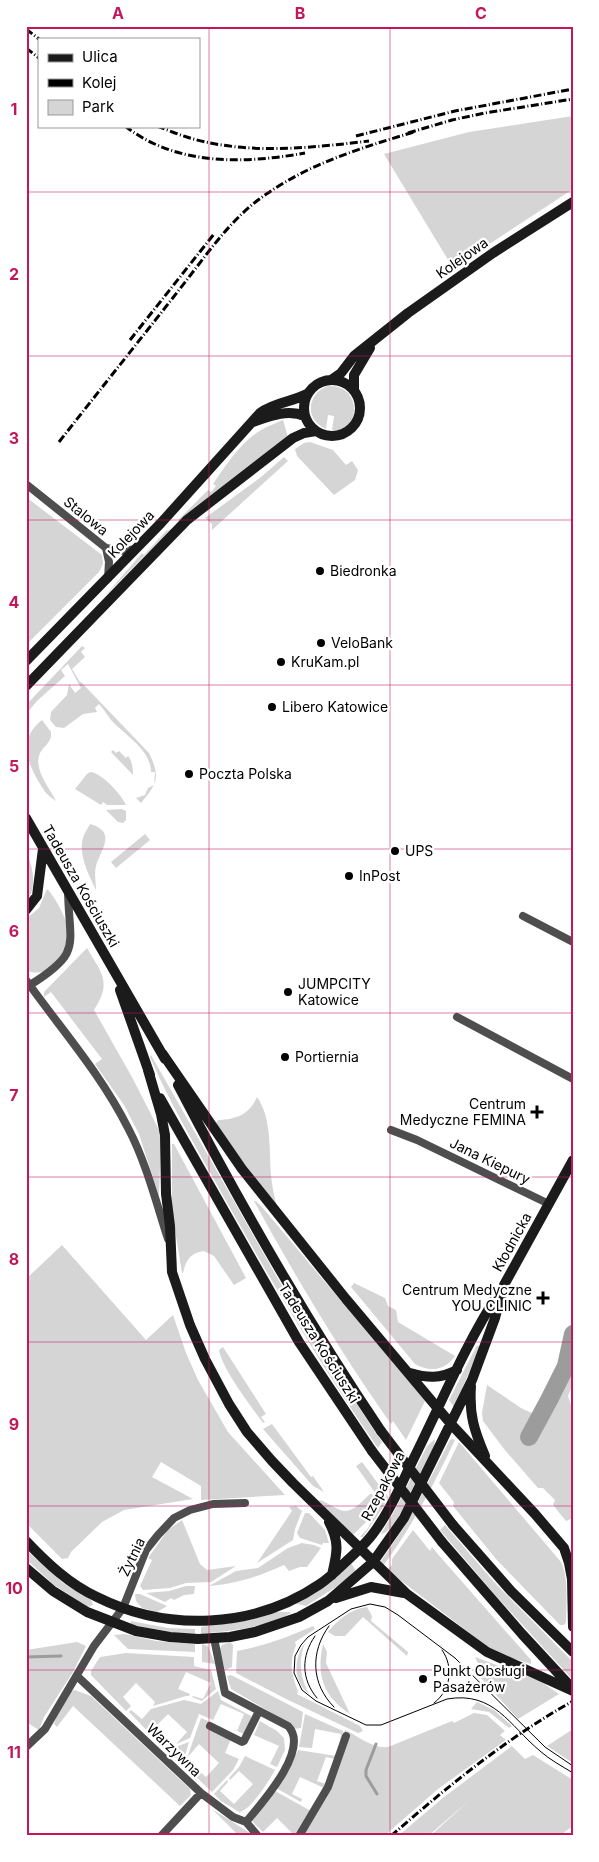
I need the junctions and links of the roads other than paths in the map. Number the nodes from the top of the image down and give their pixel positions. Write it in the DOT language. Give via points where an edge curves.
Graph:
graph roads {
  1 [pos="573,202"];
  2 [pos="373,343"];
  3 [pos="331,380"];
  4 [pos="354,390"];
  5 [pos="307,394"];
  6 [pos="305,416"];
  7 [pos="251,423"];
  8 [pos="316,431"];
  9 [pos="26,484"];
  10 [pos="106,548"];
  11 [pos="136,549"];
  12 [pos="108,578"];
  13 [pos="26,660"];
  14 [pos="26,686"];
  15 [pos="26,818"];
  16 [pos="43,849"];
  17 [pos="68,889"];
  18 [pos="26,910"];
  19 [pos="523,916"];
  20 [pos="573,942"];
  21 [pos="112,968"];
  22 [pos="28,982"];
  23 [pos="457,1017"];
  24 [pos="162,1053"];
  25 [pos="148,1070"];
  26 [pos="573,1079"];
  27 [pos="391,1130"];
  28 [pos="573,1160"];
  29 [pos="549,1204"];
  30 [pos="170,1246"];
  31 [pos="504,1285"];
  32 [pos="456,1370"];
  33 [pos="409,1372"];
  34 [pos="472,1380"];
  35 [pos="439,1408"];
  36 [pos="451,1424"];
  37 [pos="487,1462"];
  38 [pos="245,1503"];
  39 [pos="328,1519"];
  40 [pos="26,1541"];
  41 [pos="360,1548"];
  42 [pos="568,1549"];
  43 [pos="373,1562"];
  44 [pos="26,1568"];
  45 [pos="332,1575"];
  46 [pos="407,1594"];
  47 [pos="328,1601"];
  48 [pos="123,1608"];
  49 [pos="573,1616"];
  50 [pos="111,1622"];
  51 [pos="573,1627"];
  52 [pos="214,1638"];
  53 [pos="573,1652"];
  54 [pos="77,1676"];
  55 [pos="573,1690"];
  56 [pos="258,1711"];
  57 [pos="210,1726"];
  58 [pos="346,1736"];
  59 [pos="26,1747"];
  60 [pos="201,1793"];
  61 [pos="246,1822"];
  62 [pos="161,1836"];
  63 [pos="258,1836"];
  64 [pos="299,1836"];
  1 -- 2 [label="street, Kolejowa" via="500,248 415,308"];
  2 -- 3 [label="street, Kolejowa" via="354,356"];
  2 -- 4 [label="street, Kolejowa" via="354,375"];
  3 -- 4 [label="street" via="343,382"];
  3 -- 5 [label="street" via="315,386"];
  4 -- 8 [label="street" via="360,409 358,421 352,428 333,436 324,436"];
  5 -- 6 [label="street"];
  5 -- 7 [label="street, Kolejowa" via="272,406"];
  6 -- 7 [label="street" via="285,413"];
  6 -- 8 [label="street"];
  7 -- 11 [label="street, Kolejowa"];
  8 -- 14 [label="street" via="293,438 187,520"];
  9 -- 10 [label="street, Stalowa"];
  10 -- 11 [label="street" via="120,551"];
  10 -- 12 [label="street, Stalowa"];
  11 -- 12 [label="street, Kolejowa"];
  12 -- 13 [label="street, Kolejowa"];
  15 -- 16 [label="street, Tadeusza Kościuszki"];
  16 -- 17 [label="street, Tadeusza Kościuszki"];
  16 -- 18 [label="street" via="36,896"];
  17 -- 21 [label="street, Tadeusza Kościuszki"];
  17 -- 22 [label="street" via="72,941 69,951 62,962 47,974"];
  19 -- 20 [label="street"];
  21 -- 24 [label="street, Tadeusza Kościuszki"];
  21 -- 25 [label="street, Tadeusza Kościuszki"];
  22 -- 30 [label="street" via="91,1067 129,1128 142,1157"];
  23 -- 26 [label="street"];
  24 -- 33 [label="street" via="242,1169"];
  24 -- 53 [label="street, Tadeusza Kościuszki, bridge" via="285,1280 381,1431 453,1525 511,1591"];
  25 -- 30 [label="street" via="165,1135"];
  25 -- 55 [label="street, Tadeusza Kościuszki, bridge" via="158,1095 289,1325 372,1451 442,1542"];
  27 -- 29 [label="street, Jana Kiepury"];
  28 -- 29 [label="street, Kłodnicka"];
  29 -- 31 [label="street, Kłodnicka"];
  30 -- 39 [label="street" via="172,1272 179,1295 217,1384 248,1432"];
  31 -- 32 [label="street, Rzepakowa"];
  31 -- 34 [label="street, Kłodnicka"];
  32 -- 33 [label="street" via="434,1378"];
  32 -- 35 [label="street, Rzepakowa"];
  33 -- 35 [label="street"];
  34 -- 36 [label="street, Kłodnicka"];
  34 -- 37 [label="street" via="472,1421"];
  35 -- 36 [label="street"];
  35 -- 41 [label="street, Rzepakowa" via="393,1501"];
  36 -- 37 [label="street"];
  36 -- 43 [label="street" via="404,1518"];
  37 -- 42 [label="street"];
  38 -- 48 [label="street, Żytnia" via="213,1504 174,1518 146,1550"];
  39 -- 41 [label="street"];
  39 -- 45 [label="street" via="337,1543"];
  40 -- 48 [label="street, Rzepakowa" via="66,1579"];
  41 -- 43 [label="street"];
  41 -- 45 [label="street, Rzepakowa"];
  42 -- 49 [label="street"];
  43 -- 46 [label="street"];
  43 -- 47 [label="street"];
  44 -- 50 [label="street" via="75,1606"];
  45 -- 48 [label="street, Rzepakowa" via="294,1599 233,1618 178,1620"];
  46 -- 47 [label="street" via="371,1587"];
  46 -- 55 [label="street" via="487,1652"];
  47 -- 52 [label="street" via="274,1626 247,1634"];
  48 -- 50 [label="street, Żytnia"];
  49 -- 51 [label="street"];
  50 -- 52 [label="street" via="136,1631 170,1637"];
  50 -- 54 [label="street"];
  52 -- 56 [label="street" via="225,1693"];
  54 -- 59 [label="street" via="45,1729"];
  54 -- 60 [label="street, Warzywna"];
  56 -- 57 [label="street" via="244,1741"];
  56 -- 61 [label="street" via="288,1726 295,1738 286,1767"];
  58 -- 64 [label="street" via="328,1787"];
  60 -- 61 [label="street, Warzywna"];
  60 -- 62 [label="street"];
  61 -- 63 [label="street, Warzywna"];
}
